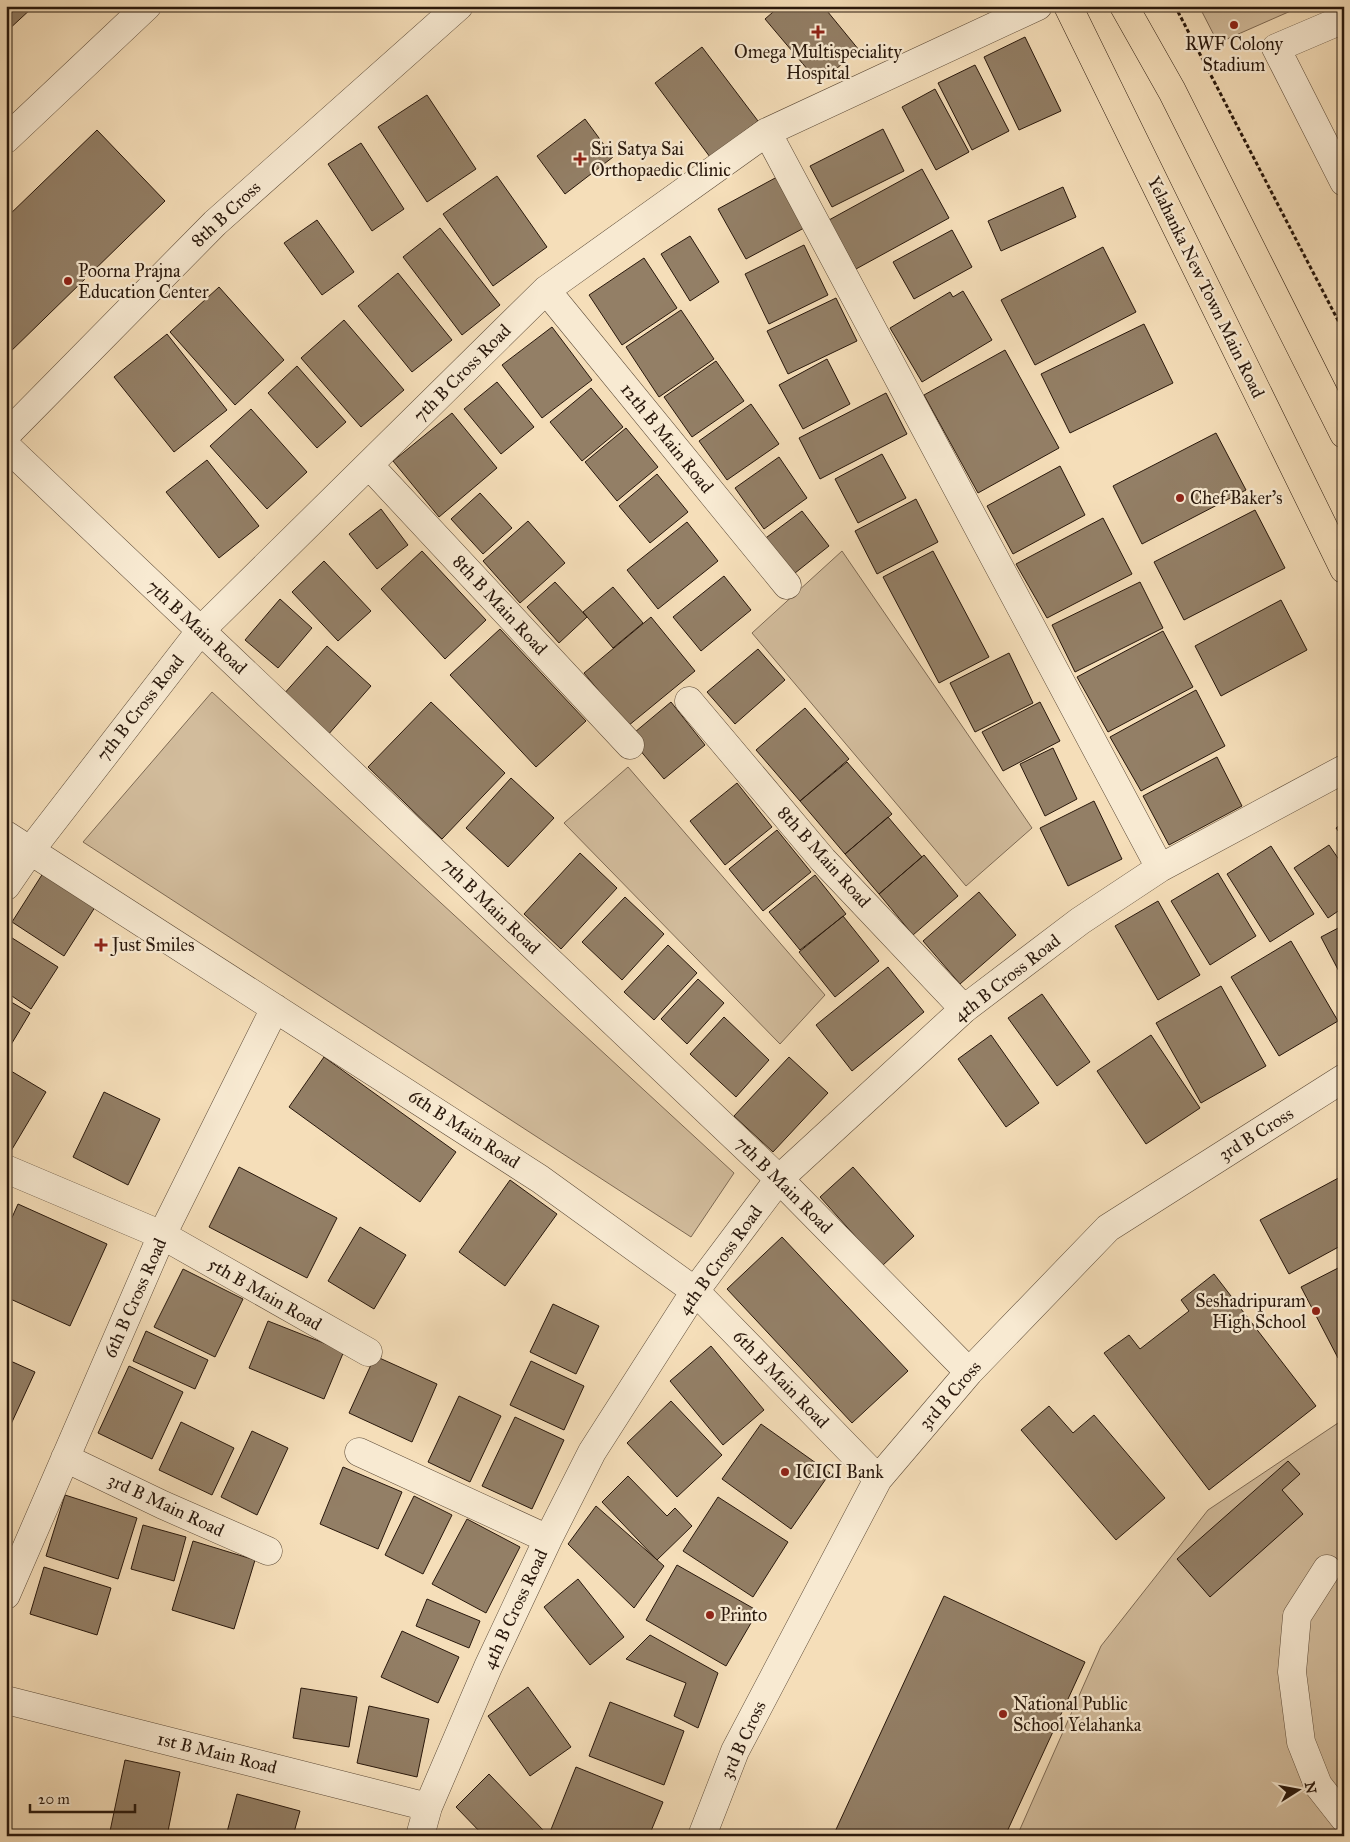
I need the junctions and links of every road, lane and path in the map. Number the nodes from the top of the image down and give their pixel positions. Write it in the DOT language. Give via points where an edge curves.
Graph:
graph roads {
  1 [pos="147,6"];
  2 [pos="459,6"];
  3 [pos="1038,6"];
  4 [pos="1068,6"];
  5 [pos="1124,6"];
  6 [pos="1176,6"];
  7 [pos="1344,20"];
  8 [pos="767,132"];
  9 [pos="6,139"];
  10 [pos="1344,182"];
  11 [pos="546,290"];
  12 [pos="1344,332"];
  13 [pos="1344,434"];
  14 [pos="6,435"];
  15 [pos="6,446"];
  16 [pos="369,465"];
  17 [pos="1344,569"];
  18 [pos="787,585"];
  19 [pos="201,630"];
  20 [pos="689,701"];
  21 [pos="630,745"];
  22 [pos="1344,769"];
  23 [pos="6,835"];
  24 [pos="30,851"];
  25 [pos="1160,868"];
  26 [pos="6,886"];
  27 [pos="275,1008"];
  28 [pos="964,1009"];
  29 [pos="1344,1078"];
  30 [pos="6,1169"];
  31 [pos="779,1179"];
  32 [pos="162,1235"];
  33 [pos="695,1291"];
  34 [pos="368,1352"];
  35 [pos="969,1372"];
  36 [pos="359,1452"];
  37 [pos="65,1458"];
  38 [pos="878,1479"];
  39 [pos="548,1539"];
  40 [pos="268,1551"];
  41 [pos="1327,1569"];
  42 [pos="6,1595"];
  43 [pos="6,1700"];
  44 [pos="428,1807"];
  45 [pos="1344,1818"];
  46 [pos="420,1836"];
  47 [pos="702,1836"];
  1 -- 9 [label="street"];
  2 -- 14 [label="street, 8th B Cross" via="215,223"];
  3 -- 8 [label="street, 7th B Cross Road"];
  4 -- 17 [label="main road, Yelahanka New Town Main Road"];
  5 -- 13 [label="main road" via="1172,91"];
  6 -- 12 [label="path"];
  7 -- 10 [label="street" via="1276,48"];
  8 -- 11 [label="street, 7th B Cross Road"];
  8 -- 25 [label="street"];
  11 -- 16 [label="street, 7th B Cross Road"];
  11 -- 18 [label="street, 12th B Main Road"];
  15 -- 19 [label="street, 7th B Main Road"];
  16 -- 19 [label="street, 7th B Cross Road"];
  16 -- 21 [label="street, 8th B Main Road"];
  19 -- 24 [label="street, 7th B Cross Road"];
  19 -- 31 [label="street, 7th B Main Road"];
  20 -- 28 [label="street, 8th B Main Road" via="823,860"];
  22 -- 25 [label="street, 4th B Cross Road"];
  23 -- 24 [label="street, 6th B Main Road"];
  24 -- 26 [label="street, 7th B Cross Road"];
  24 -- 27 [label="street, 6th B Main Road"];
  25 -- 28 [label="street, 4th B Cross Road" via="1080,921"];
  27 -- 32 [label="street, 6th B Cross Road"];
  27 -- 33 [label="street, 6th B Main Road" via="540,1178"];
  28 -- 31 [label="street, 4th B Cross Road"];
  29 -- 35 [label="street, 3rd B Cross" via="1108,1228"];
  30 -- 32 [label="street, 5th B Main Road"];
  31 -- 33 [label="street, 4th B Cross Road"];
  31 -- 35 [label="street, 7th B Main Road"];
  32 -- 34 [label="street, 5th B Main Road"];
  32 -- 37 [label="street, 6th B Cross Road"];
  33 -- 38 [label="street, 6th B Main Road"];
  33 -- 39 [label="street, 4th B Cross Road" via="592,1452"];
  35 -- 38 [label="street, 3rd B Cross"];
  36 -- 39 [label="street"];
  37 -- 40 [label="street, 3rd B Main Road"];
  37 -- 42 [label="street, 6th B Cross Road"];
  38 -- 47 [label="street, 3rd B Cross" via="735,1751"];
  39 -- 44 [label="street, 4th B Cross Road"];
  41 -- 45 [label="street" via="1297,1616 1292,1672 1300,1742 1318,1785"];
  43 -- 44 [label="street, 1st B Main Road"];
  44 -- 46 [label="street, 4th B Cross Road"];
}
